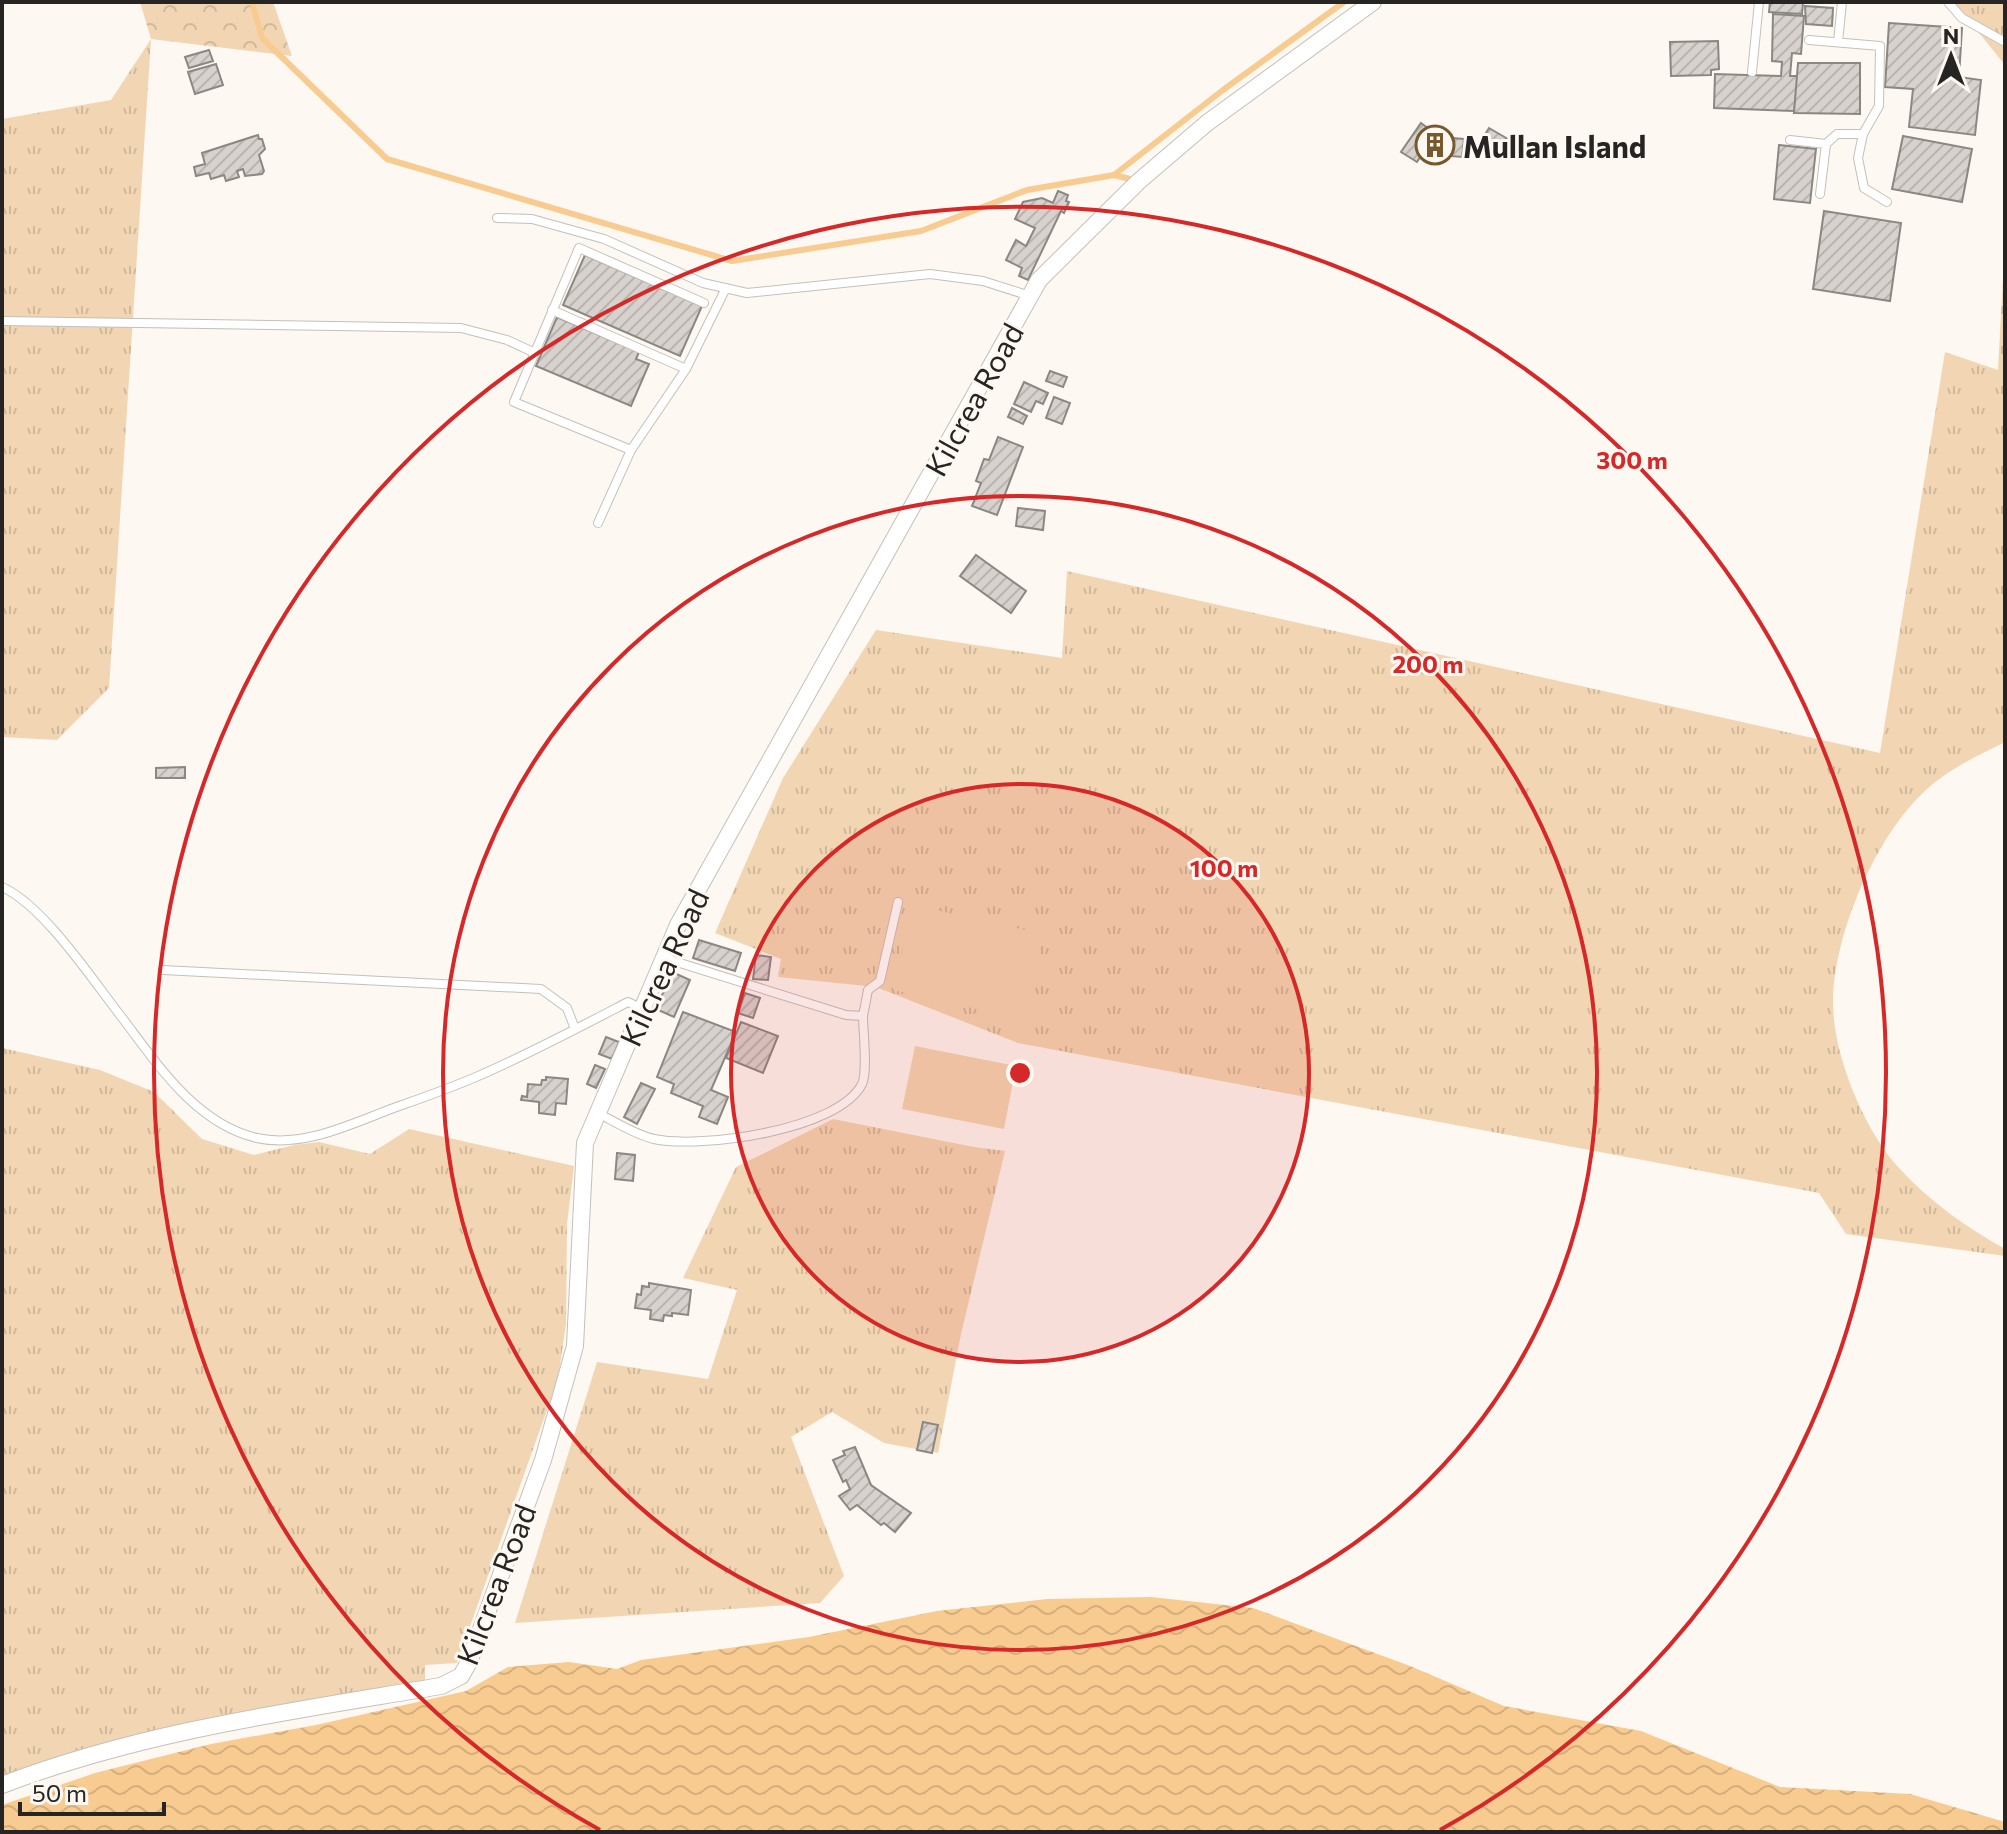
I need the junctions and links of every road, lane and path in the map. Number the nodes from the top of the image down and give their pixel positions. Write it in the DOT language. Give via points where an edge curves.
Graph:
graph roads {
  1 [pos="1373,2"];
  2 [pos="1759,2"];
  3 [pos="1842,2"];
  4 [pos="1948,2"];
  5 [pos="1809,40"];
  6 [pos="1838,42"];
  7 [pos="2005,42"];
  8 [pos="1752,72"];
  9 [pos="1863,134"];
  10 [pos="1790,140"];
  11 [pos="1826,144"];
  12 [pos="1820,194"];
  13 [pos="1887,202"];
  14 [pos="497,218"];
  15 [pos="726,288"];
  16 [pos="1030,296"];
  17 [pos="704,303"];
  18 [pos="552,310"];
  19 [pos="2,321"];
  20 [pos="533,352"];
  21 [pos="686,369"];
  22 [pos="631,450"];
  23 [pos="598,523"];
  24 [pos="2,887"];
  25 [pos="898,902"];
  26 [pos="664,958"];
  27 [pos="163,970"];
  28 [pos="643,1009"];
  29 [pos="863,1016"];
  30 [pos="575,1029"];
  31 [pos="597,1113"];
  32 [pos="2,1785"];
  1 -- 16 [label="street, Kilcrea Road" via="1207,123 1138,182 1039,280"];
  2 -- 8 [label="lane"];
  3 -- 6 [label="lane"];
  4 -- 7 [label="lane" via="1962,18"];
  5 -- 6 [label="lane"];
  6 -- 9 [label="lane" via="1880,46 1879,106"];
  9 -- 11 [label="lane" via="1837,134"];
  9 -- 13 [label="lane" via="1858,158 1864,188"];
  10 -- 11 [label="lane"];
  11 -- 12 [label="lane"];
  14 -- 15 [label="lane" via="532,219 604,239"];
  15 -- 16 [label="lane" via="747,293 930,274 983,281"];
  15 -- 21 [label="lane"];
  16 -- 26 [label="street, Kilcrea Road"];
  17 -- 18 [label="lane" via="579,248"];
  18 -- 20 [label="lane"];
  18 -- 21 [label="lane"];
  19 -- 20 [label="lane" via="461,328"];
  20 -- 22 [label="lane" via="514,402"];
  21 -- 22 [label="lane"];
  22 -- 23 [label="lane"];
  24 -- 30 [label="lane" via="61,940 174,1085 206,1113 257,1138 297,1140 349,1125 476,1077"];
  25 -- 29 [label="lane" via="880,981 868,990"];
  26 -- 28 [label="street, Kilcrea Road"];
  26 -- 29 [label="lane"];
  27 -- 30 [label="lane" via="541,989 567,1008"];
  28 -- 30 [label="lane" via="628,1002"];
  28 -- 31 [label="street, Kilcrea Road"];
  29 -- 31 [label="lane" via="863,1082 846,1103 791,1128 719,1140 654,1139"];
  31 -- 32 [label="street, Kilcrea Road" via="585,1143 575,1346 543,1460 461,1676 441,1686 162,1736"];
}
